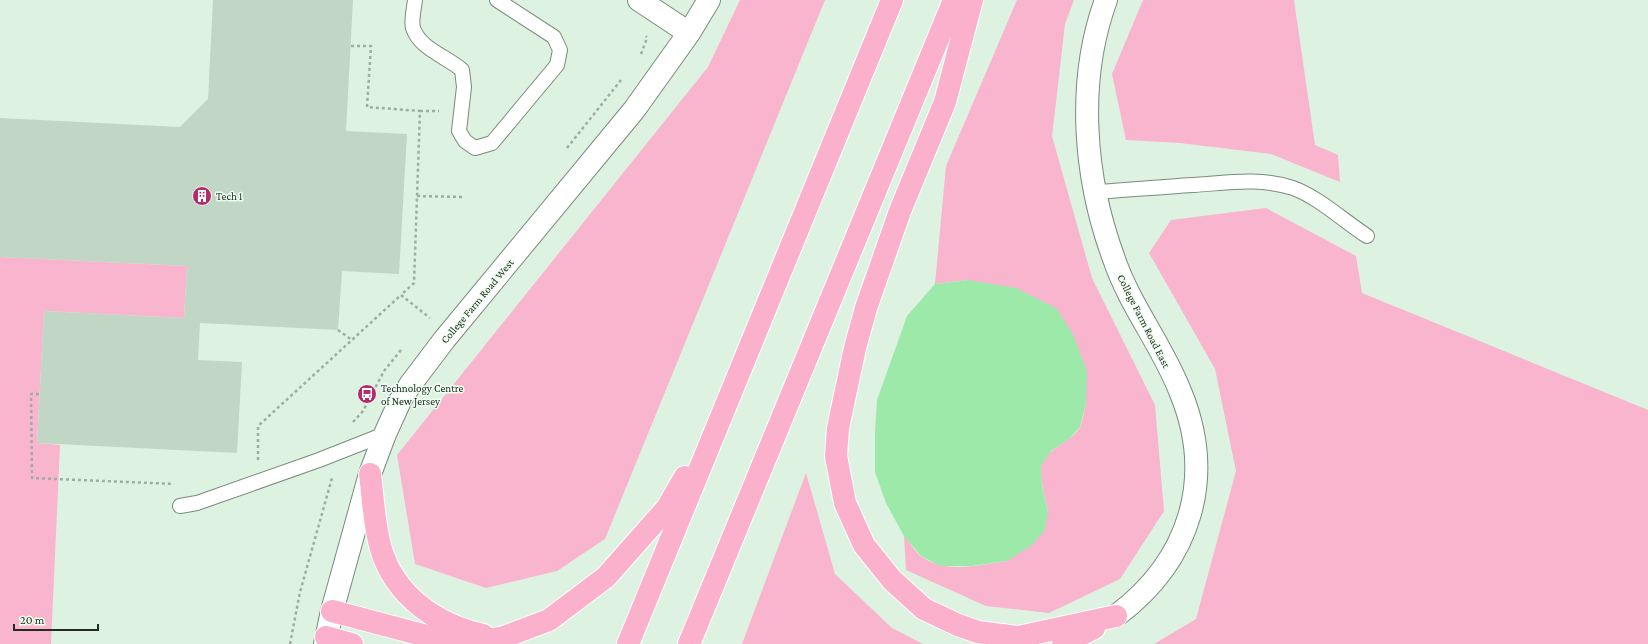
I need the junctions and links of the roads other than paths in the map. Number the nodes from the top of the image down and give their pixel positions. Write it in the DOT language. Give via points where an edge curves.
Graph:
graph roads {
  1 [pos="415,0"];
  2 [pos="497,0"];
  3 [pos="709,0"];
  4 [pos="892,0"];
  5 [pos="954,0"];
  6 [pos="972,0"];
  7 [pos="1106,0"];
  8 [pos="643,2"];
  9 [pos="689,33"];
  10 [pos="1096,192"];
  11 [pos="1366,236"];
  12 [pos="724,410"];
  13 [pos="384,434"];
  14 [pos="370,474"];
  15 [pos="180,506"];
  16 [pos="332,611"];
  17 [pos="1116,616"];
  18 [pos="504,637"];
  19 [pos="325,641"];
  20 [pos="352,644"];
  21 [pos="628,644"];
  22 [pos="688,644"];
  23 [pos="1063,644"];
  1 -- 2 [label="lane" via="413,28 425,46 452,61 462,70 464,87 459,132 465,141 475,148 492,143 557,65 560,50 554,37"];
  3 -- 9 [label="street, College Farm Road West"];
  4 -- 12 [label="highway"];
  5 -- 22 [label="highway"];
  6 -- 17 [label="highway" via="945,102 900,211 866,308 855,348 838,428 836,456 845,503 864,545 892,580 924,609 958,625 978,632 1018,637"];
  7 -- 10 [label="street, College Farm Road East" via="1095,37 1087,98 1090,159"];
  8 -- 9 [label="street"];
  9 -- 13 [label="street, College Farm Road West" via="634,110 444,340 410,385"];
  10 -- 11 [label="lane" via="1233,182 1276,184 1308,195"];
  10 -- 17 [label="street, College Farm Road East" via="1114,262 1180,390 1194,435 1196,458 1196,482 1192,505 1185,529 1176,547 1165,568 1151,585 1136,601"];
  12 -- 18 [label="highway" via="667,508 606,577 548,620"];
  12 -- 21 [label="highway"];
  13 -- 14 [label="street, College Farm Road West"];
  13 -- 15 [label="lane" via="319,460 197,503"];
  14 -- 16 [label="street, College Farm Road West"];
  14 -- 18 [label="highway" via="381,549 396,581 408,596 431,614 468,632"];
  16 -- 18 [label="highway" via="446,641 480,642"];
  16 -- 19 [label="street, College Farm Road West"];
  17 -- 23 [label="highway"];
  19 -- 20 [label="highway"];
}
